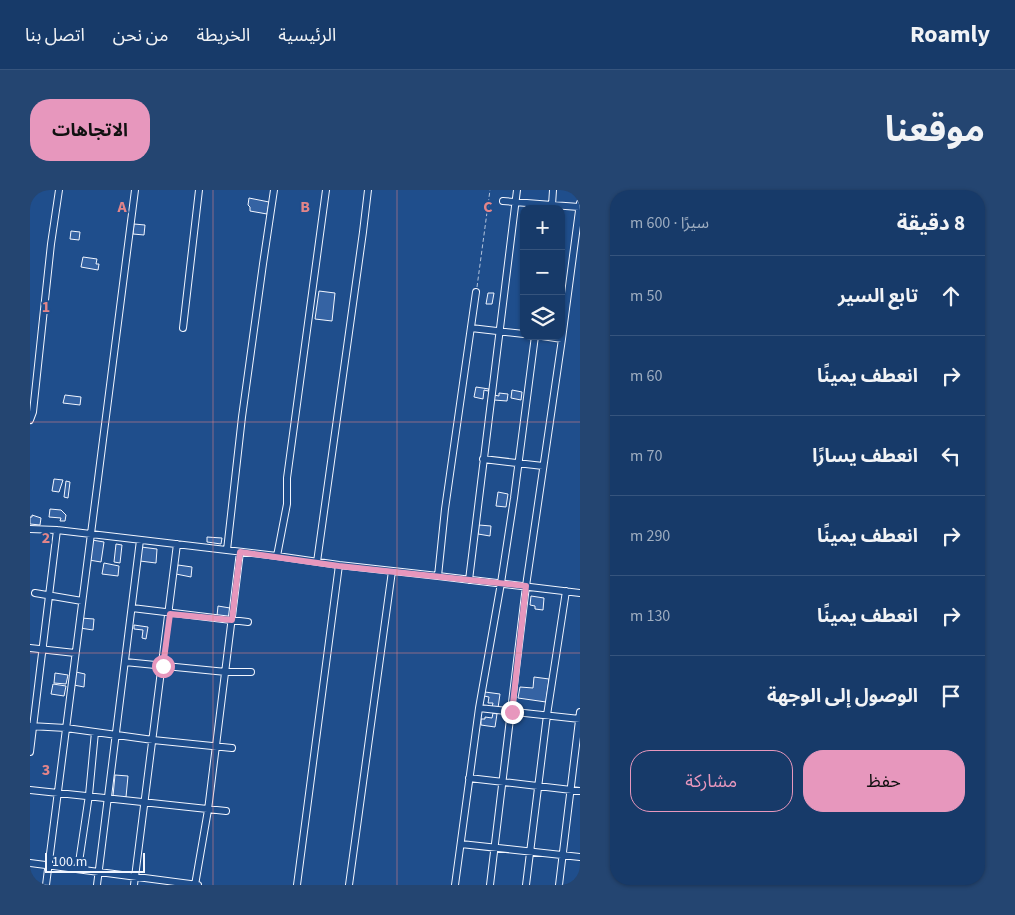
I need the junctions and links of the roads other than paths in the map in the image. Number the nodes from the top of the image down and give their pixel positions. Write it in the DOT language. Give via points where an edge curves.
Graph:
graph roads {
  1 [pos="59,190"];
  2 [pos="135,190"];
  3 [pos="200,190"];
  4 [pos="274,190"];
  5 [pos="326,190"];
  6 [pos="368,190"];
  7 [pos="516,190"];
  8 [pos="553,190"];
  9 [pos="503,201"];
  10 [pos="515,203"];
  11 [pos="580,203"];
  12 [pos="533,205"];
  13 [pos="551,205"];
  14 [pos="565,207"];
  15 [pos="579,207"];
  16 [pos="476,292"];
  17 [pos="565,316"];
  18 [pos="183,328"];
  19 [pos="471,328"];
  20 [pos="499,331"];
  21 [pos="520,334"];
  22 [pos="534,340"];
  23 [pos="562,340"];
  24 [pos="30,420"];
  25 [pos="484,459"];
  26 [pos="518,462"];
  27 [pos="543,466"];
  28 [pos="30,529"];
  29 [pos="57,530"];
  30 [pos="91,534"];
  31 [pos="140,540"];
  32 [pos="177,544"];
  33 [pos="227,550"];
  34 [pos="240,552"];
  35 [pos="277,556"];
  36 [pos="317,562"];
  37 [pos="339,566"];
  38 [pos="392,571"];
  39 [pos="438,576"];
  40 [pos="468,580"];
  41 [pos="501,583"];
  42 [pos="526,586"];
  43 [pos="566,591"];
  44 [pos="35,593"];
  45 [pos="580,593"];
  46 [pos="49,595"];
  47 [pos="82,601"];
  48 [pos="132,608"];
  49 [pos="170,614"];
  50 [pos="232,620"];
  51 [pos="248,622"];
  52 [pos="30,648"];
  53 [pos="42,649"];
  54 [pos="76,653"];
  55 [pos="125,662"];
  56 [pos="163,666"];
  57 [pos="226,672"];
  58 [pos="251,672"];
  59 [pos="479,708"];
  60 [pos="512,712"];
  61 [pos="547,715"];
  62 [pos="580,717"];
  63 [pos="32,726"];
  64 [pos="66,728"];
  65 [pos="95,732"];
  66 [pos="116,735"];
  67 [pos="153,740"];
  68 [pos="216,747"];
  69 [pos="232,748"];
  70 [pos="30,752"];
  71 [pos="469,778"];
  72 [pos="502,782"];
  73 [pos="538,786"];
  74 [pos="30,790"];
  75 [pos="571,790"];
  76 [pos="580,791"];
  77 [pos="58,792"];
  78 [pos="89,796"];
  79 [pos="108,797"];
  80 [pos="145,802"];
  81 [pos="208,810"];
  82 [pos="226,811"];
  83 [pos="460,844"];
  84 [pos="495,848"];
  85 [pos="530,852"];
  86 [pos="563,856"];
  87 [pos="580,857"];
  88 [pos="30,864"];
  89 [pos="48,866"];
  90 [pos="78,869"];
  91 [pos="98,872"];
  92 [pos="135,876"];
  93 [pos="46,885"];
  94 [pos="97,885"];
  95 [pos="134,885"];
  96 [pos="195,885"];
  97 [pos="199,885"];
  98 [pos="297,885"];
  99 [pos="349,885"];
  100 [pos="454,885"];
  101 [pos="490,885"];
  102 [pos="526,885"];
  103 [pos="559,885"];
  1 -- 24 [label="street"];
  2 -- 30 [label="street"];
  3 -- 18 [label="street"];
  4 -- 33 [label="street"];
  5 -- 35 [label="street" via="286,478 287,504"];
  6 -- 36 [label="street"];
  7 -- 10 [label="street"];
  8 -- 13 [label="street"];
  9 -- 10 [label="street"];
  10 -- 12 [label="street"];
  10 -- 20 [label="street"];
  11 -- 15 [label="street"];
  14 -- 15 [label="street"];
  15 -- 17 [label="street"];
  16 -- 19 [label="street"];
  19 -- 20 [label="street"];
  19 -- 39 [label="street"];
  20 -- 21 [label="street"];
  20 -- 25 [label="street"];
  22 -- 26 [label="street"];
  23 -- 27 [label="street"];
  25 -- 26 [label="street"];
  25 -- 40 [label="street"];
  26 -- 27 [label="street"];
  26 -- 41 [label="street"];
  27 -- 42 [label="street"];
  28 -- 29 [label="street"];
  29 -- 30 [label="street"];
  29 -- 46 [label="street"];
  30 -- 31 [label="street"];
  30 -- 47 [label="street"];
  31 -- 32 [label="street"];
  31 -- 48 [label="street"];
  32 -- 33 [label="street"];
  32 -- 49 [label="street"];
  33 -- 34 [label="street"];
  34 -- 35 [label="street"];
  34 -- 50 [label="street"];
  35 -- 36 [label="street"];
  36 -- 37 [label="street"];
  37 -- 38 [label="street"];
  37 -- 98 [label="street"];
  38 -- 39 [label="street"];
  38 -- 99 [label="street"];
  39 -- 40 [label="street"];
  40 -- 41 [label="street"];
  41 -- 42 [label="street"];
  41 -- 59 [label="street"];
  42 -- 43 [label="street"];
  42 -- 60 [label="street"];
  43 -- 45 [label="street"];
  43 -- 61 [label="street"];
  44 -- 46 [label="street"];
  46 -- 47 [label="street"];
  46 -- 53 [label="street"];
  47 -- 54 [label="street"];
  48 -- 49 [label="street"];
  48 -- 55 [label="street"];
  49 -- 50 [label="street"];
  49 -- 56 [label="street"];
  50 -- 51 [label="street"];
  50 -- 57 [label="street"];
  52 -- 53 [label="street"];
  53 -- 54 [label="street"];
  53 -- 63 [label="street"];
  54 -- 64 [label="street"];
  55 -- 56 [label="street"];
  55 -- 66 [label="street"];
  56 -- 57 [label="street"];
  56 -- 67 [label="street"];
  57 -- 58 [label="street"];
  57 -- 68 [label="street"];
  59 -- 60 [label="street"];
  59 -- 71 [label="street"];
  60 -- 61 [label="street"];
  60 -- 72 [label="street"];
  61 -- 62 [label="street"];
  61 -- 73 [label="street"];
  62 -- 75 [label="street"];
  63 -- 64 [label="street"];
  63 -- 70 [label="street"];
  64 -- 65 [label="street"];
  64 -- 77 [label="street"];
  65 -- 66 [label="street"];
  65 -- 78 [label="street"];
  66 -- 67 [label="street"];
  66 -- 79 [label="street"];
  67 -- 68 [label="street"];
  67 -- 80 [label="street"];
  68 -- 69 [label="street"];
  68 -- 81 [label="street"];
  71 -- 72 [label="street"];
  71 -- 83 [label="street"];
  72 -- 73 [label="street"];
  72 -- 84 [label="street"];
  73 -- 75 [label="street"];
  73 -- 85 [label="street"];
  74 -- 77 [label="street"];
  75 -- 76 [label="street"];
  75 -- 86 [label="street"];
  77 -- 78 [label="street"];
  77 -- 89 [label="street"];
  78 -- 79 [label="street"];
  78 -- 90 [label="street"];
  79 -- 80 [label="street"];
  79 -- 91 [label="street"];
  80 -- 81 [label="street"];
  80 -- 92 [label="street"];
  81 -- 82 [label="street"];
  81 -- 96 [label="street"];
  83 -- 84 [label="street"];
  83 -- 100 [label="street"];
  84 -- 85 [label="street"];
  84 -- 101 [label="street"];
  85 -- 86 [label="street"];
  85 -- 102 [label="street"];
  86 -- 87 [label="street"];
  86 -- 103 [label="street"];
  88 -- 89 [label="street"];
  89 -- 90 [label="street"];
  89 -- 93 [label="street"];
  90 -- 91 [label="street"];
  91 -- 92 [label="street"];
  91 -- 94 [label="street"];
  92 -- 95 [label="street"];
  92 -- 96 [label="street"];
  96 -- 97 [label="street"];
}
